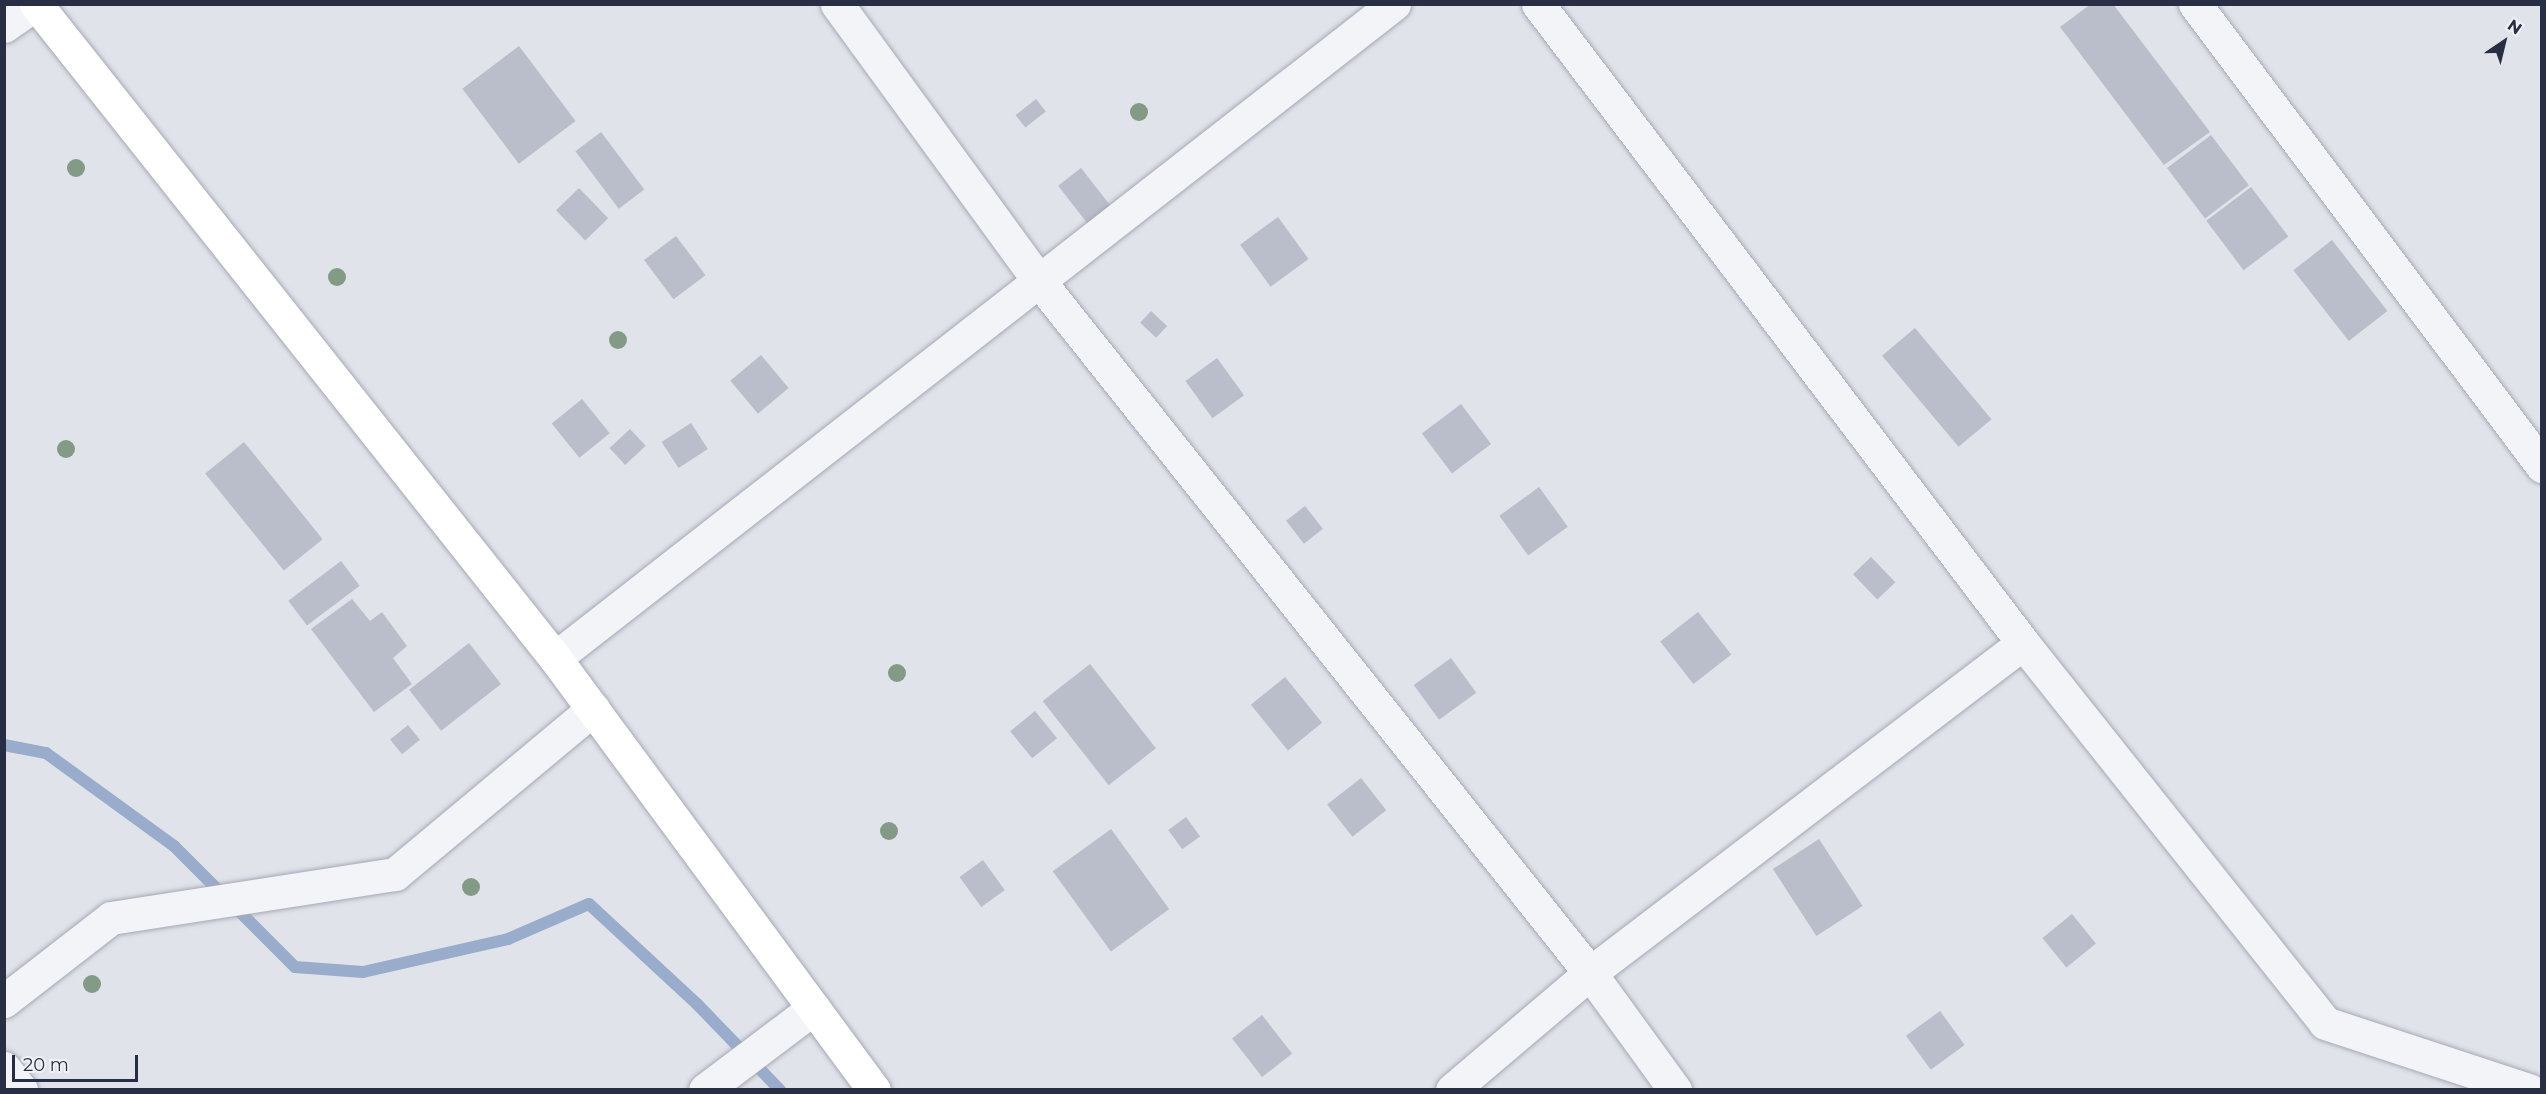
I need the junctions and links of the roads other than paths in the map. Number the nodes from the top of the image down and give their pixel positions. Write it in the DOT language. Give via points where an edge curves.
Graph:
graph roads {
  1 [pos="35,4"];
  2 [pos="837,4"];
  3 [pos="1394,4"];
  4 [pos="1538,4"];
  5 [pos="2195,4"];
  6 [pos="4,26"];
  7 [pos="1039,281"];
  8 [pos="2541,466"];
  9 [pos="2024,643"];
  10 [pos="555,658"];
  11 [pos="593,709"];
  12 [pos="1590,973"];
  13 [pos="4,1001"];
  14 [pos="814,1008"];
  15 [pos="4,1068"];
  16 [pos="21,1089"];
  17 [pos="705,1089"];
  18 [pos="874,1089"];
  19 [pos="1452,1089"];
  20 [pos="1676,1089"];
  21 [pos="2529,1089"];
  1 -- 6 [label="street"];
  1 -- 10 [label="main road"];
  2 -- 7 [label="street"];
  3 -- 7 [label="street"];
  4 -- 9 [label="street"];
  5 -- 8 [label="street"];
  7 -- 10 [label="street"];
  7 -- 12 [label="street"];
  9 -- 12 [label="street"];
  9 -- 21 [label="street" via="2325,1023"];
  10 -- 11 [label="main road"];
  11 -- 13 [label="street" via="395,874 111,918"];
  11 -- 14 [label="main road"];
  12 -- 19 [label="street"];
  12 -- 20 [label="street"];
  14 -- 17 [label="street"];
  14 -- 18 [label="main road"];
  15 -- 16 [label="street"];
}
